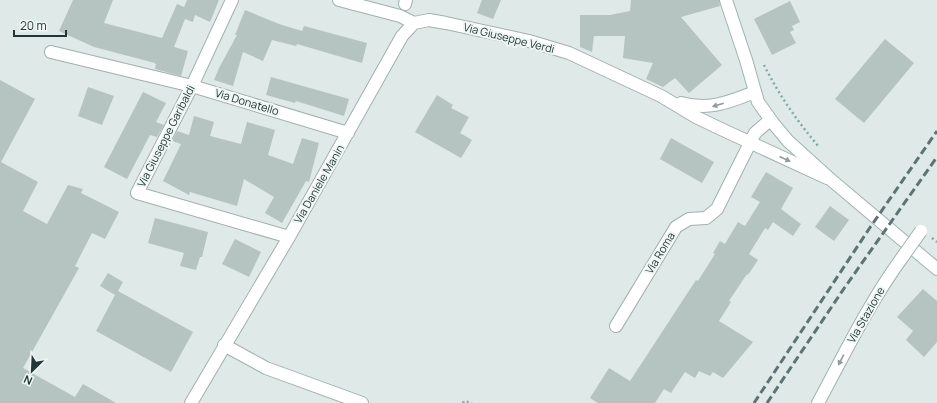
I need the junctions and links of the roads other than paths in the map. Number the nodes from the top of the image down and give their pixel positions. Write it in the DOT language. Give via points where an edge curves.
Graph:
graph roads {
  1 [pos="232,0"];
  2 [pos="339,0"];
  3 [pos="726,0"];
  4 [pos="414,23"];
  5 [pos="51,52"];
  6 [pos="192,86"];
  7 [pos="755,92"];
  8 [pos="672,101"];
  9 [pos="770,120"];
  10 [pos="348,133"];
  11 [pos="750,143"];
  12 [pos="830,179"];
  13 [pos="921,231"];
  14 [pos="289,236"];
  15 [pos="937,269"];
  16 [pos="616,326"];
  17 [pos="224,345"];
  18 [pos="191,403"];
  19 [pos="362,403"];
  20 [pos="818,403"];
  1 -- 6 [label="street, Via Giuseppe Garibaldi"];
  2 -- 4 [label="street" via="400,16"];
  3 -- 7 [label="street"];
  4 -- 8 [label="street, Via Giuseppe Verdi" via="429,20 529,40 569,53"];
  4 -- 10 [label="street, Via Daniele Manin" via="402,36"];
  5 -- 6 [label="street, Via Donatello"];
  6 -- 10 [label="street, Via Donatello"];
  6 -- 14 [label="street, Via Giuseppe Garibaldi" via="137,193"];
  7 -- 8 [label="street, Via Giuseppe Verdi, one-way" via="712,106 700,107"];
  7 -- 9 [label="street" via="758,102"];
  8 -- 11 [label="street, Via Giuseppe Verdi" via="696,117"];
  9 -- 11 [label="street, Via Roma" via="755,133"];
  9 -- 12 [label="street" via="788,141"];
  10 -- 14 [label="street, Via Daniele Manin"];
  11 -- 12 [label="street, Via Giuseppe Verdi, one-way"];
  11 -- 16 [label="street, Via Roma" via="717,209 706,218 689,219 676,228"];
  12 -- 15 [label="street"];
  13 -- 20 [label="street, Via Stazione, one-way, bridge" via="877,294"];
  14 -- 17 [label="street, Via Daniele Manin"];
  17 -- 18 [label="street, Via Daniele Manin"];
  17 -- 19 [label="street" via="266,368"];
}
